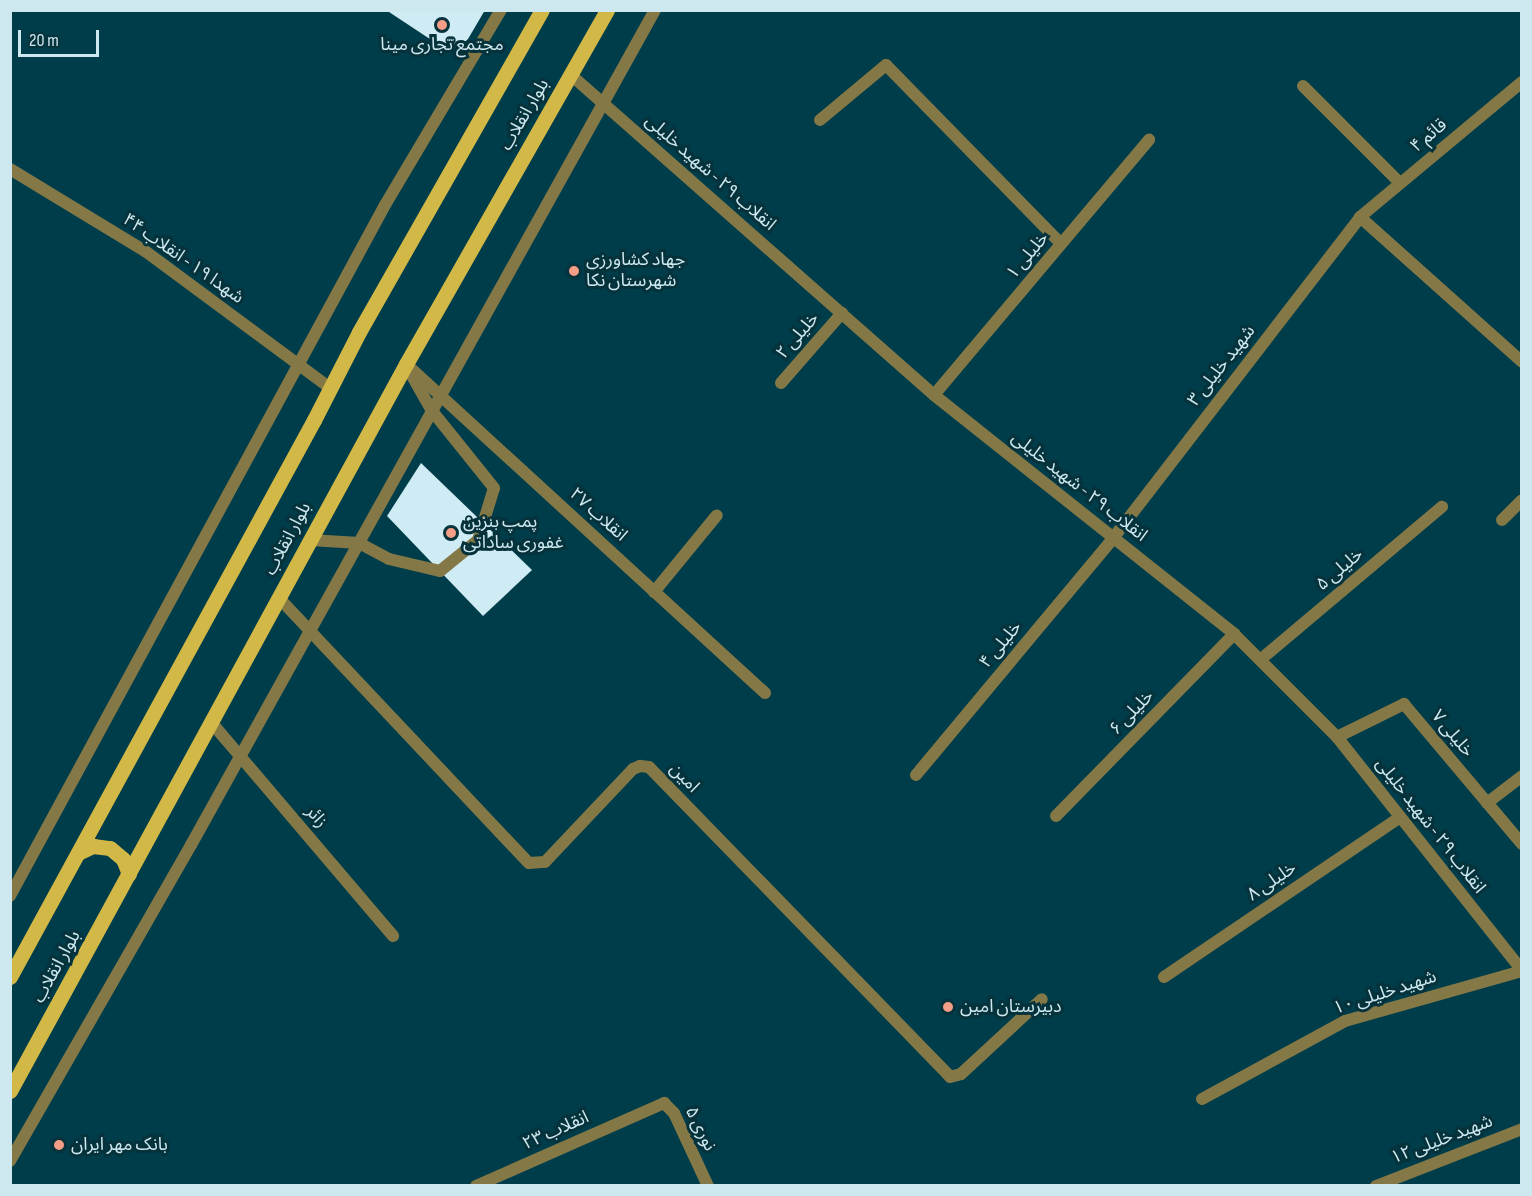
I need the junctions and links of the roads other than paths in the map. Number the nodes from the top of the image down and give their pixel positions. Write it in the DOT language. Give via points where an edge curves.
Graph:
graph roads {
  1 [pos="501,10"];
  2 [pos="542,10"];
  3 [pos="607,10"];
  4 [pos="655,10"];
  5 [pos="571,75"];
  6 [pos="1521,82"];
  7 [pos="1303,86"];
  8 [pos="603,104"];
  9 [pos="820,120"];
  10 [pos="1149,140"];
  11 [pos="10,169"];
  12 [pos="1400,183"];
  13 [pos="1360,217"];
  14 [pos="1061,244"];
  15 [pos="842,313"];
  16 [pos="1521,362"];
  17 [pos="406,364"];
  18 [pos="299,365"];
  19 [pos="781,384"];
  20 [pos="329,387"];
  21 [pos="934,395"];
  22 [pos="440,396"];
  23 [pos="432,411"];
  24 [pos="1521,501"];
  25 [pos="1442,507"];
  26 [pos="717,514"];
  27 [pos="1502,519"];
  28 [pos="1114,537"];
  29 [pos="310,540"];
  30 [pos="359,543"];
  31 [pos="654,592"];
  32 [pos="279,598"];
  33 [pos="310,631"];
  34 [pos="1234,634"];
  35 [pos="1260,660"];
  36 [pos="765,693"];
  37 [pos="211,722"];
  38 [pos="1337,737"];
  39 [pos="240,756"];
  40 [pos="916,775"];
  41 [pos="1521,776"];
  42 [pos="1487,803"];
  43 [pos="1056,816"];
  44 [pos="1400,817"];
  45 [pos="1521,844"];
  46 [pos="78,853"];
  47 [pos="129,874"];
  48 [pos="10,896"];
  49 [pos="393,936"];
  50 [pos="1521,971"];
  51 [pos="10,977"];
  52 [pos="1164,977"];
  53 [pos="1042,999"];
  54 [pos="10,1091"];
  55 [pos="1202,1099"];
  56 [pos="651,1109"];
  57 [pos="1521,1129"];
  58 [pos="10,1161"];
  59 [pos="493,1182"];
  60 [pos="476,1185"];
  61 [pos="708,1185"];
  62 [pos="1376,1185"];
  1 -- 18 [label="street" via="385,205"];
  2 -- 20 [label="main road, بلوار انقلاب"];
  3 -- 5 [label="main road, بلوار انقلاب"];
  4 -- 8 [label="street"];
  5 -- 8 [label="street, انقلاب ۲۹ - شهید خلیلی"];
  5 -- 17 [label="main road, بلوار انقلاب"];
  6 -- 12 [label="street, قائم ۴"];
  7 -- 12 [label="street"];
  8 -- 15 [label="street, انقلاب ۲۹ - شهید خلیلی"];
  8 -- 22 [label="street"];
  9 -- 14 [label="street" via="886,65"];
  10 -- 14 [label="street, خلیلی ۱"];
  11 -- 18 [label="street, شهدا ۱۹ - انقلاب ۴۴" via="145,251"];
  12 -- 13 [label="street, قائم ۴"];
  13 -- 16 [label="street"];
  13 -- 28 [label="street, شهید خلیلی ۳"];
  14 -- 21 [label="street, خلیلی ۱"];
  15 -- 19 [label="street, خلیلی ۲"];
  15 -- 21 [label="street, انقلاب ۲۹ - شهید خلیلی"];
  17 -- 22 [label="street, انقلاب ۲۷"];
  17 -- 23 [label="street"];
  17 -- 29 [label="main road, بلوار انقلاب"];
  18 -- 20 [label="street, شهدا ۱۹ - انقلاب ۴۴"];
  18 -- 48 [label="street"];
  20 -- 46 [label="main road, بلوار انقلاب"];
  21 -- 28 [label="street, انقلاب ۲۹ - شهید خلیلی"];
  22 -- 23 [label="street"];
  22 -- 31 [label="street, انقلاب ۲۷"];
  23 -- 30 [label="street"];
  23 -- 30 [label="street" via="494,489 478,540 440,571 389,559"];
  24 -- 27 [label="street"];
  25 -- 35 [label="street, خلیلی ۵"];
  26 -- 31 [label="street"];
  28 -- 34 [label="street, انقلاب ۲۹ - شهید خلیلی"];
  28 -- 40 [label="street, خلیلی ۴"];
  29 -- 30 [label="street"];
  29 -- 32 [label="main road, بلوار انقلاب"];
  30 -- 33 [label="street"];
  31 -- 36 [label="street, انقلاب ۲۷"];
  32 -- 33 [label="street, امین"];
  32 -- 37 [label="main road, بلوار انقلاب"];
  33 -- 39 [label="street"];
  33 -- 53 [label="street, امین" via="529,864 545,862 633,769 649,767 950,1077 961,1074"];
  34 -- 35 [label="street, انقلاب ۲۹ - شهید خلیلی"];
  34 -- 43 [label="street, خلیلی ۶"];
  35 -- 38 [label="street, انقلاب ۲۹ - شهید خلیلی"];
  37 -- 39 [label="street, زائر"];
  37 -- 47 [label="main road, بلوار انقلاب"];
  38 -- 42 [label="street, خلیلی ۷" via="1404,704"];
  38 -- 44 [label="street, انقلاب ۲۹ - شهید خلیلی"];
  39 -- 49 [label="street, زائر"];
  39 -- 58 [label="street"];
  41 -- 42 [label="street"];
  42 -- 45 [label="street, خلیلی ۷"];
  44 -- 50 [label="street, انقلاب ۲۹ - شهید خلیلی"];
  44 -- 52 [label="street, خلیلی ۸"];
  46 -- 47 [label="main road" via="93,846 110,848 123,859"];
  46 -- 51 [label="main road, بلوار انقلاب"];
  47 -- 54 [label="main road, بلوار انقلاب"];
  50 -- 55 [label="street, شهید خلیلی ۱۰" via="1346,1021"];
  56 -- 59 [label="street, انقلاب ۲۳"];
  56 -- 61 [label="street, نوری ۵" via="664,1103 674,1113"];
  57 -- 62 [label="street, شهید خلیلی ۱۲"];
  59 -- 60 [label="street, انقلاب ۲۳"];
}
